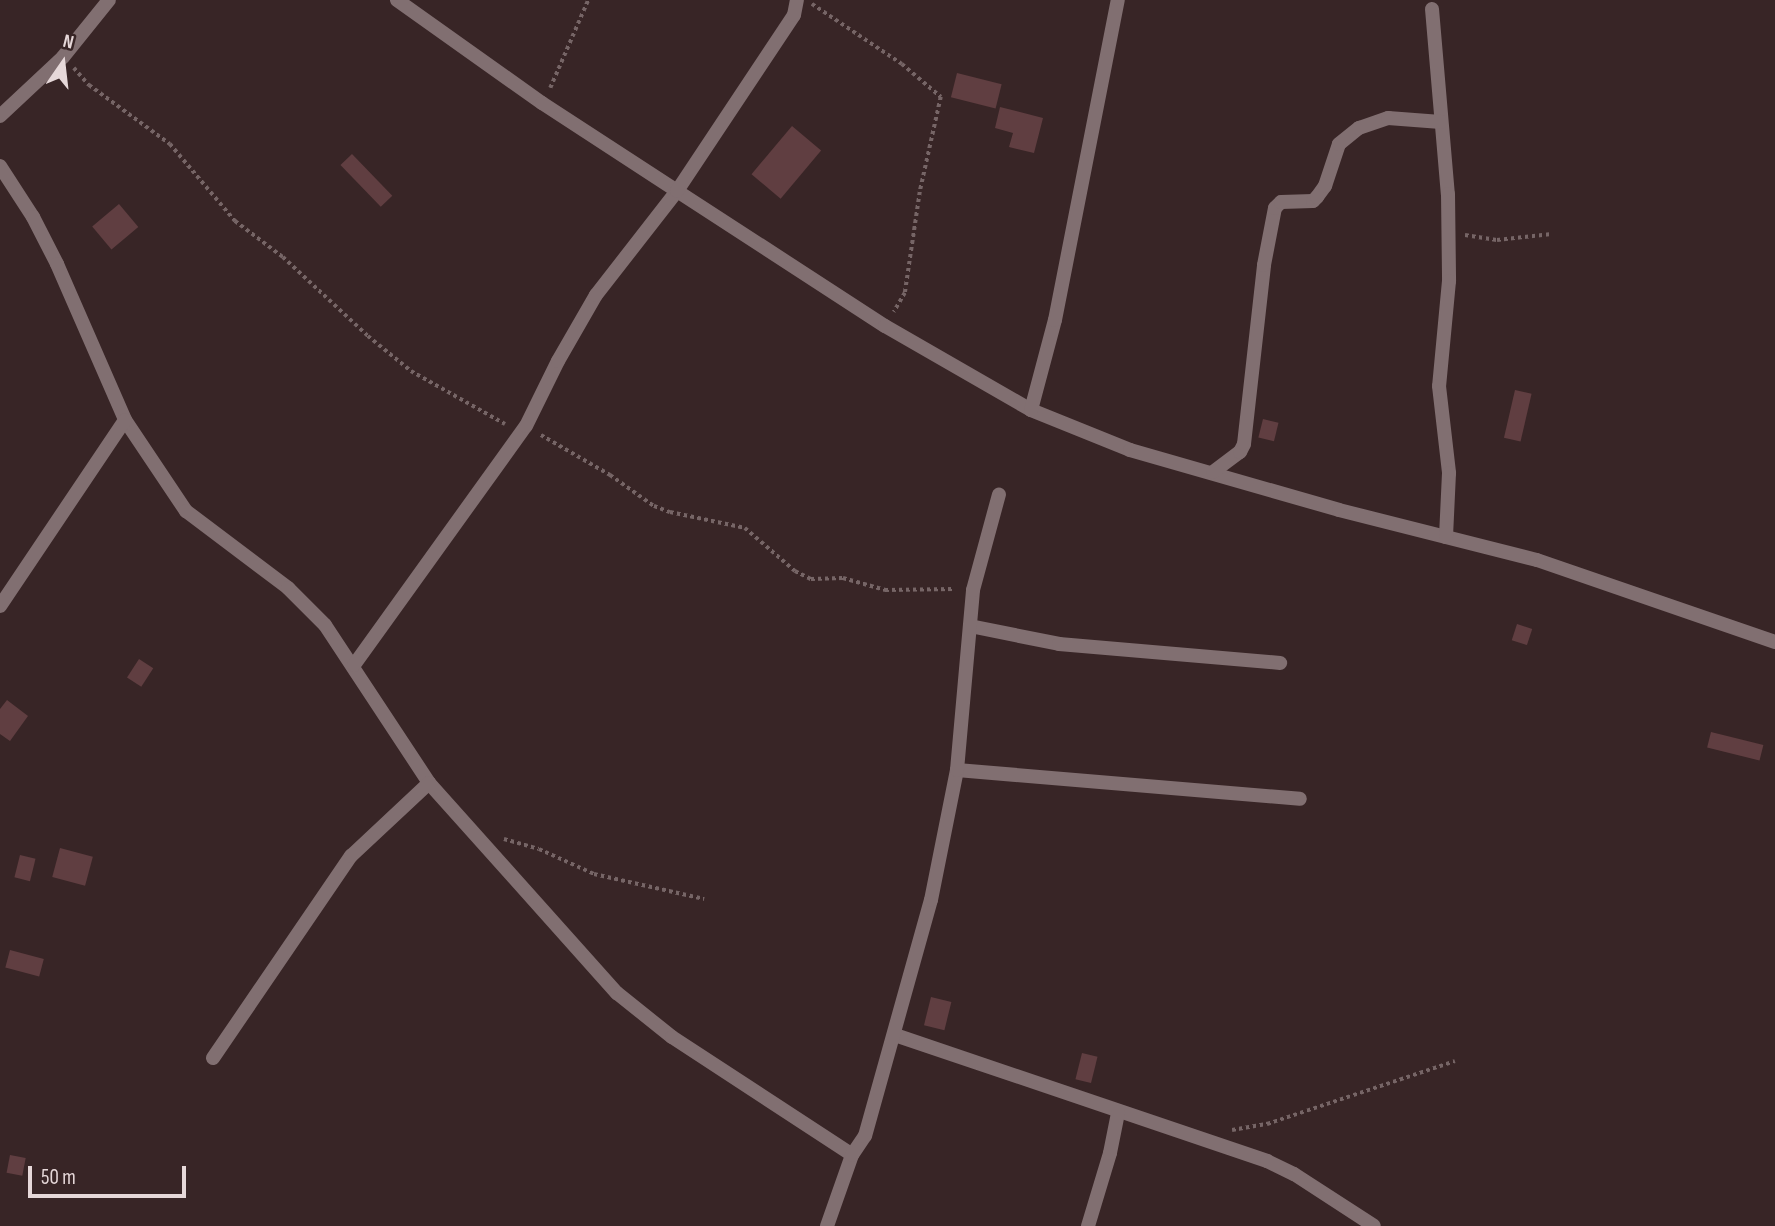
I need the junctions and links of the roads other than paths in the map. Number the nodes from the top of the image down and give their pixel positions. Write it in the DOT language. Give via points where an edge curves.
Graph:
graph roads {
  1 [pos="109,0"];
  2 [pos="397,0"];
  3 [pos="797,0"];
  4 [pos="1118,0"];
  5 [pos="1432,9"];
  6 [pos="0,116"];
  7 [pos="1441,122"];
  8 [pos="0,166"];
  9 [pos="677,191"];
  10 [pos="1031,410"];
  11 [pos="125,419"];
  12 [pos="1213,472"];
  13 [pos="999,494"];
  14 [pos="1446,537"];
  15 [pos="0,607"];
  16 [pos="970,626"];
  17 [pos="1775,642"];
  18 [pos="1280,663"];
  19 [pos="354,665"];
  20 [pos="957,771"];
  21 [pos="429,783"];
  22 [pos="1300,799"];
  23 [pos="895,1035"];
  24 [pos="213,1058"];
  25 [pos="1118,1113"];
  26 [pos="852,1155"];
  27 [pos="827,1226"];
  28 [pos="1088,1226"];
  29 [pos="1373,1226"];
  1 -- 6 [label="street" via="63,57"];
  2 -- 9 [label="street"];
  3 -- 9 [label="street" via="794,15"];
  4 -- 10 [label="street" via="1055,320"];
  5 -- 7 [label="street"];
  7 -- 12 [label="street" via="1388,118 1359,128 1339,144 1325,186 1313,201 1281,202 1275,208 1257,325 1248,429 1240,452"];
  7 -- 14 [label="street" via="1448,194 1449,281 1439,386 1449,472"];
  8 -- 11 [label="street" via="57,264"];
  9 -- 10 [label="street" via="886,326"];
  9 -- 19 [label="street" via="596,295 526,426"];
  10 -- 12 [label="street" via="1130,450"];
  11 -- 15 [label="street"];
  11 -- 19 [label="street" via="186,511 288,588 326,625"];
  12 -- 14 [label="street"];
  13 -- 16 [label="street" via="973,590"];
  14 -- 17 [label="street" via="1537,561"];
  16 -- 18 [label="street" via="1059,645"];
  16 -- 20 [label="street"];
  19 -- 21 [label="street"];
  20 -- 22 [label="street"];
  20 -- 23 [label="street" via="931,900"];
  21 -- 24 [label="street" via="351,856"];
  21 -- 26 [label="street" via="617,993 682,1044"];
  23 -- 25 [label="street"];
  23 -- 26 [label="street" via="865,1136"];
  25 -- 28 [label="street"];
  25 -- 29 [label="street" via="1196,1136 1294,1174"];
  26 -- 27 [label="street"];
}
